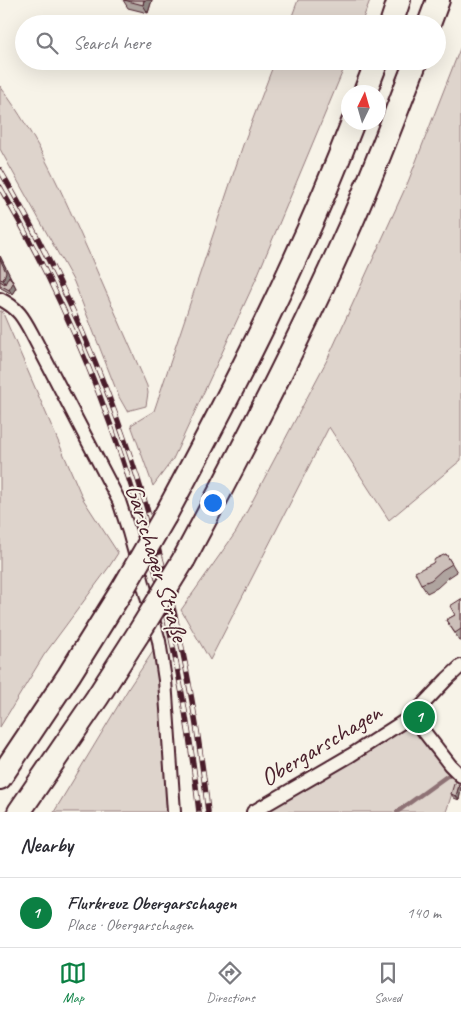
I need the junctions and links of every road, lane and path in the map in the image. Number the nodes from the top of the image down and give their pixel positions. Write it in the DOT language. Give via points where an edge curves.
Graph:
graph roads {
  1 [pos="399,0"];
  2 [pos="438,0"];
  3 [pos="394,15"];
  4 [pos="432,15"];
  5 [pos="374,70"];
  6 [pos="412,70"];
  7 [pos="368,85"];
  8 [pos="350,130"];
  9 [pos="0,299"];
  10 [pos="461,666"];
  11 [pos="412,716"];
  12 [pos="461,776"];
  13 [pos="0,778"];
  14 [pos="19,812"];
  15 [pos="174,812"];
  16 [pos="253,812"];
  1 -- 3 [label="highway"];
  2 -- 4 [label="highway"];
  5 -- 7 [label="highway"];
  6 -- 14 [label="highway, bridge" via="364,194 315,304 250,436 184,559 138,634"];
  8 -- 13 [label="highway, bridge" via="313,222 218,419 124,587"];
  9 -- 15 [label="street, Garschager Straße" via="22,315 119,501 160,651"];
  10 -- 11 [label="street, Obergarschagen"];
  11 -- 12 [label="street, Obergarschagen"];
  11 -- 16 [label="street, Obergarschagen"];
}
